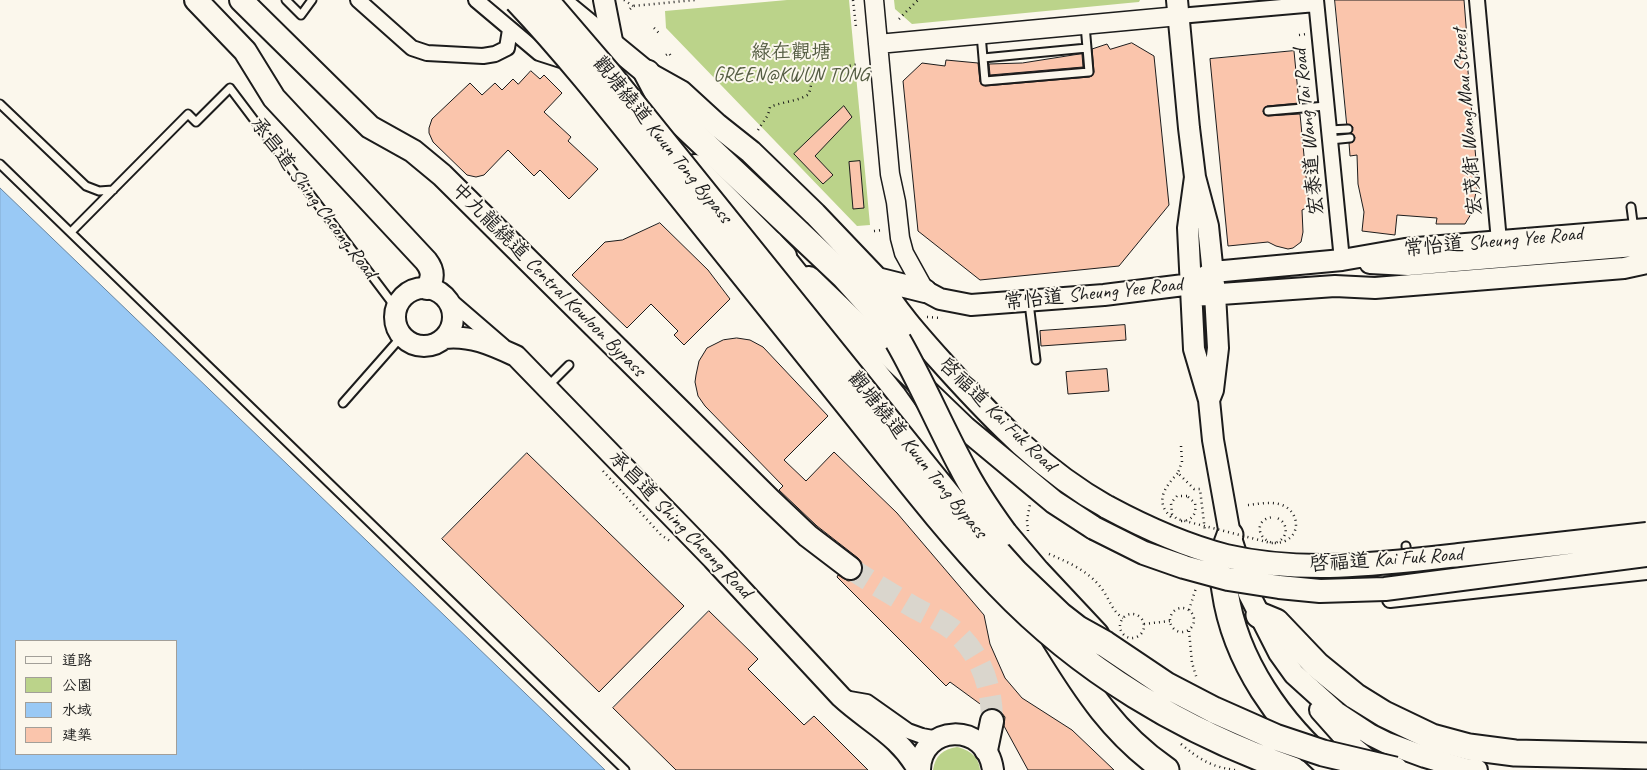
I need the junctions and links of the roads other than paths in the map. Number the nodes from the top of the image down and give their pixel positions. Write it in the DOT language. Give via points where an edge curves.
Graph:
graph roads {
  1 [pos="196,0"];
  2 [pos="241,0"];
  3 [pos="286,0"];
  4 [pos="312,0"];
  5 [pos="358,0"];
  6 [pos="476,0"];
  7 [pos="507,0"];
  8 [pos="517,0"];
  9 [pos="545,0"];
  10 [pos="558,0"];
  11 [pos="604,0"];
  12 [pos="874,0"];
  13 [pos="1476,0"];
  14 [pos="1316,2"];
  15 [pos="1178,8"];
  16 [pos="1085,25"];
  17 [pos="510,30"];
  18 [pos="981,34"];
  19 [pos="878,44"];
  20 [pos="613,46"];
  21 [pos="1087,48"];
  22 [pos="983,58"];
  23 [pos="583,67"];
  24 [pos="647,73"];
  25 [pos="0,104"];
  26 [pos="1326,106"];
  27 [pos="1268,110"];
  28 [pos="1348,128"];
  29 [pos="1329,135"];
  30 [pos="1350,138"];
  31 [pos="0,164"];
  32 [pos="1195,177"];
  33 [pos="112,190"];
  34 [pos="1631,207"];
  35 [pos="1640,230"];
  36 [pos="70,232"];
  37 [pos="1499,241"];
  38 [pos="771,244"];
  39 [pos="1647,246"];
  40 [pos="1342,260"];
  41 [pos="1647,263"];
  42 [pos="1408,265"];
  43 [pos="1624,268"];
  44 [pos="1213,272"];
  45 [pos="1647,274"];
  46 [pos="877,279"];
  47 [pos="1334,286"];
  48 [pos="1192,290"];
  49 [pos="925,291"];
  50 [pos="436,292"];
  51 [pos="1215,294"];
  52 [pos="1029,301"];
  53 [pos="396,308"];
  54 [pos="402,336"];
  55 [pos="444,338"];
  56 [pos="516,356"];
  57 [pos="1036,360"];
  58 [pos="569,365"];
  59 [pos="547,387"];
  60 [pos="1209,400"];
  61 [pos="342,403"];
  62 [pos="1647,534"];
  63 [pos="1230,535"];
  64 [pos="1406,546"];
  65 [pos="1647,555"];
  66 [pos="850,568"];
  67 [pos="1647,572"];
  68 [pos="1412,598"];
  69 [pos="1390,600"];
  70 [pos="1259,615"];
  71 [pos="1105,644"];
  72 [pos="1294,674"];
  73 [pos="840,697"];
  74 [pos="992,720"];
  75 [pos="938,739"];
  76 [pos="1647,756"];
  77 [pos="991,765"];
  78 [pos="625,770"];
  79 [pos="918,770"];
  80 [pos="1166,770"];
  81 [pos="1293,770"];
  82 [pos="1334,770"];
  83 [pos="1380,770"];
  84 [pos="1395,770"];
  85 [pos="1477,770"];
  1 -- 50 [label="highway" via="245,51 274,98 426,261 431,268 430,283"];
  2 -- 66 [label="highway, 中九龍繞道 Central Kowloon Bypass" via="370,127 413,151 442,175 769,499 808,536"];
  3 -- 4 [label="lane" via="301,15"];
  5 -- 17 [label="street" via="412,48 427,53 495,54 507,48"];
  6 -- 17 [label="street, 啓福道 Kai Fuk Road"];
  7 -- 23 [label="highway, 啓福道 Kai Fuk Road" via="547,39"];
  8 -- 81 [label="highway, 觀塘繞道 Kwun Tong Bypass, bridge" via="590,82 935,512 1000,587 1074,653 1132,693 1194,728"];
  9 -- 71 [label="highway, 觀塘繞道 Kwun Tong Bypass, bridge" via="991,546 1060,615"];
  10 -- 20 [label="highway, 啓福道 Kai Fuk Road"];
  11 -- 20 [label="main road"];
  12 -- 19 [label="street"];
  13 -- 37 [label="street, 宏茂街 Wang Mau Street"];
  14 -- 15 [label="street"];
  14 -- 26 [label="street, 宏泰道 Wang Tai Road"];
  15 -- 16 [label="street"];
  15 -- 32 [label="main road"];
  16 -- 18 [label="street"];
  16 -- 21 [label="lane"];
  17 -- 23 [label="street, 啓福道 Kai Fuk Road" via="539,53"];
  18 -- 19 [label="street"];
  18 -- 22 [label="lane"];
  19 -- 49 [label="street" via="890,174 900,238 904,253"];
  20 -- 24 [label="highway, 啓福道 Kai Fuk Road"];
  21 -- 22 [label="lane"];
  21 -- 22 [label="lane" via="1090,72 985,81"];
  23 -- 38 [label="highway, 啓福道 Kai Fuk Road" via="662,134"];
  24 -- 46 [label="highway, 啓福道 Kai Fuk Road" via="681,92 751,152"];
  24 -- 71 [label="highway, bridge" via="665,107 844,276 880,316 914,368 961,466 987,509 1021,555"];
  25 -- 33 [label="lane" via="86,186 99,191"];
  26 -- 27 [label="lane"];
  26 -- 29 [label="street, 宏泰道 Wang Tai Road"];
  28 -- 29 [label="lane"];
  29 -- 30 [label="lane"];
  29 -- 40 [label="street, 宏泰道 Wang Tai Road"];
  31 -- 36 [label="lane"];
  32 -- 44 [label="main road" via="1208,226"];
  32 -- 48 [label="main road" via="1188,228"];
  33 -- 36 [label="lane"];
  33 -- 53 [label="lane, 承昌道 Shing Cheong Road" via="188,114 196,122 230,88"];
  34 -- 35 [label="lane"];
  35 -- 37 [label="main road, 常怡道 Sheung Yee Road"];
  36 -- 78 [label="lane"];
  37 -- 40 [label="main road, 常怡道 Sheung Yee Road" via="1406,249"];
  38 -- 65 [label="highway, 啓福道 Kai Fuk Road, bridge" via="965,428 1054,502 1144,553 1228,579 1320,591 1385,589"];
  38 -- 80 [label="highway" via="893,396 957,486 1093,699 1120,732"];
  39 -- 42 [label="main road"];
  40 -- 42 [label="main road"];
  40 -- 44 [label="main road, 常怡道 Sheung Yee Road"];
  41 -- 43 [label="main road, 常怡道 Sheung Yee Road"];
  42 -- 47 [label="main road"];
  43 -- 45 [label="street"];
  43 -- 47 [label="main road, 常怡道 Sheung Yee Road" via="1375,288"];
  44 -- 48 [label="main road, 常怡道 Sheung Yee Road"];
  44 -- 51 [label="main road"];
  46 -- 49 [label="highway"];
  46 -- 62 [label="highway, 啓福道 Kai Fuk Road, bridge" via="888,299 913,330 984,409 1035,458 1090,498 1149,530 1189,546 1281,564 1344,566"];
  47 -- 51 [label="main road, 常怡道 Sheung Yee Road"];
  48 -- 51 [label="main road, 常怡道 Sheung Yee Road"];
  48 -- 52 [label="main road, 常怡道 Sheung Yee Road"];
  48 -- 60 [label="main road" via="1194,349"];
  49 -- 52 [label="main road, 常怡道 Sheung Yee Road" via="940,299 971,305"];
  50 -- 53 [label="main road" via="415,289 407,292"];
  50 -- 55 [label="main road" via="453,313"];
  50 -- 56 [label="street, 承昌道 Shing Cheong Road"];
  51 -- 60 [label="main road" via="1218,348"];
  52 -- 57 [label="lane"];
  53 -- 54 [label="main road" via="396,328"];
  54 -- 55 [label="main road, 承昌道 Shing Cheong Road" via="409,342 427,346"];
  54 -- 61 [label="lane"];
  55 -- 56 [label="main road, 承昌道 Shing Cheong Road" via="476,339"];
  56 -- 59 [label="main road, 承昌道 Shing Cheong Road"];
  58 -- 59 [label="lane"];
  59 -- 73 [label="main road, 承昌道 Shing Cheong Road"];
  60 -- 63 [label="main road"];
  63 -- 70 [label="main road"];
  63 -- 82 [label="highway" via="1221,564 1229,612 1242,650 1262,688 1295,733"];
  64 -- 68 [label="lane"];
  67 -- 68 [label="street"];
  68 -- 69 [label="street"];
  70 -- 72 [label="main road"];
  70 -- 76 [label="highway" via="1276,622 1317,665 1355,696 1411,728 1451,743 1491,751"];
  71 -- 84 [label="highway, 觀塘繞道 Kwun Tong Bypass, bridge" via="1166,684 1248,726 1323,753"];
  72 -- 83 [label="main road" via="1298,684 1353,747"];
  72 -- 85 [label="main road" via="1336,712 1371,735 1425,757"];
  73 -- 75 [label="street" via="867,702 908,731"];
  73 -- 79 [label="main road, 承昌道 Shing Cheong Road" via="892,737 911,757"];
  74 -- 77 [label="highway"];
  75 -- 77 [label="main road" via="946,735 966,735 975,739"];
  75 -- 79 [label="main road, 承昌道 Shing Cheong Road" via="925,751"];
}
